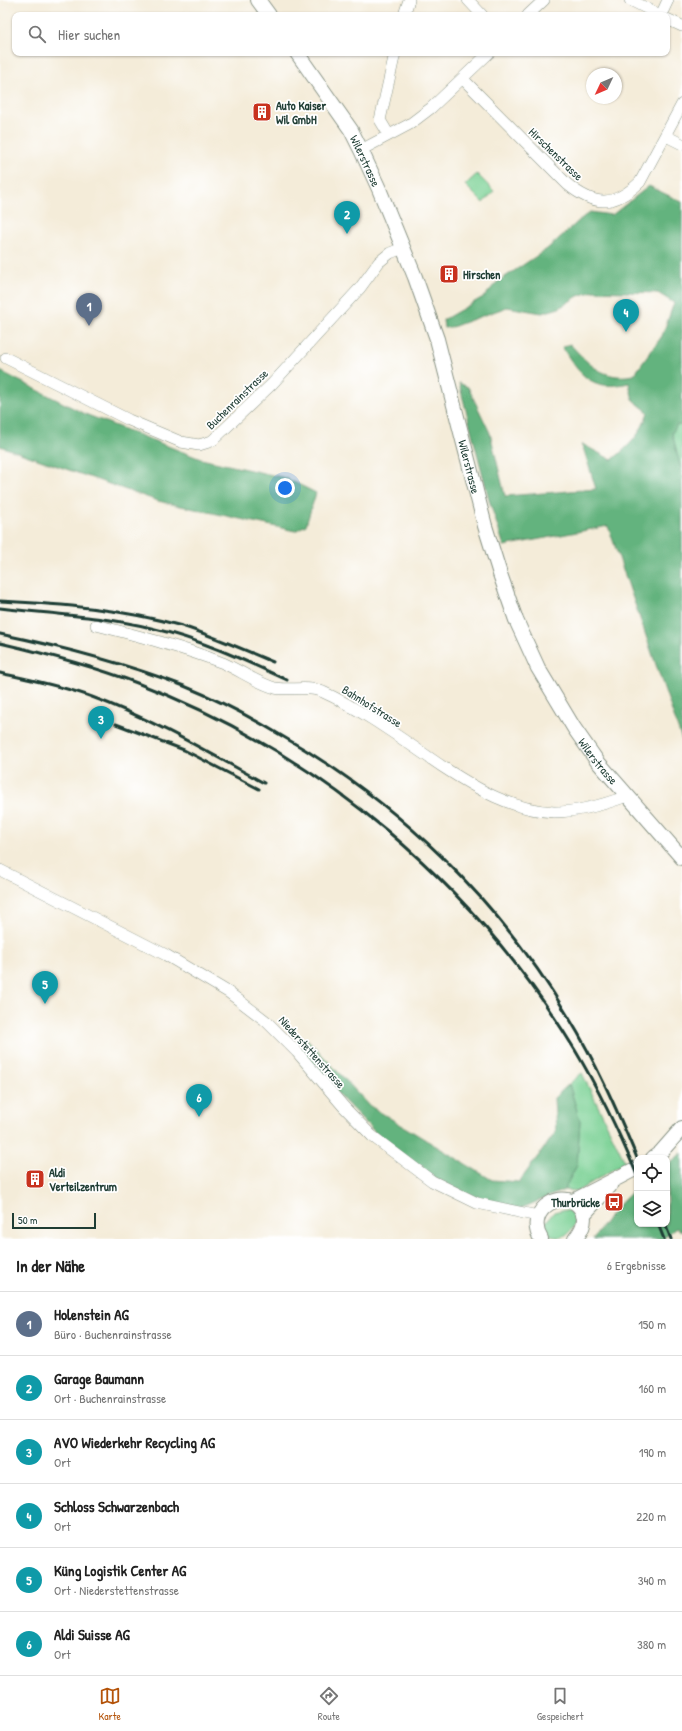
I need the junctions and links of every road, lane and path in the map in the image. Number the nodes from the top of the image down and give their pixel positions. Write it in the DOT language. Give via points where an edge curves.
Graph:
graph roads {
  1 [pos="258,0"];
  2 [pos="409,0"];
  3 [pos="468,0"];
  4 [pos="544,0"];
  5 [pos="630,0"];
  6 [pos="668,0"];
  7 [pos="267,12"];
  8 [pos="405,12"];
  9 [pos="479,12"];
  10 [pos="531,12"];
  11 [pos="654,12"];
  12 [pos="662,12"];
  13 [pos="670,20"];
  14 [pos="682,26"];
  15 [pos="298,56"];
  16 [pos="394,56"];
  17 [pos="486,56"];
  18 [pos="463,79"];
  19 [pos="682,104"];
  20 [pos="389,135"];
  21 [pos="666,136"];
  22 [pos="682,144"];
  23 [pos="361,150"];
  24 [pos="403,248"];
  25 [pos="6,358"];
  26 [pos="96,625"];
  27 [pos="627,796"];
  28 [pos="682,858"];
  29 [pos="0,870"];
  30 [pos="682,1128"];
  31 [pos="657,1155"];
  32 [pos="634,1170"];
  33 [pos="617,1179"];
  34 [pos="573,1201"];
  35 [pos="584,1215"];
  36 [pos="538,1216"];
  37 [pos="541,1239"];
  38 [pos="575,1239"];
  1 -- 7 [label="main road"];
  2 -- 8 [label="street"];
  3 -- 9 [label="street"];
  4 -- 10 [label="street"];
  5 -- 11 [label="street"];
  6 -- 12 [label="street"];
  13 -- 14 [label="street"];
  15 -- 23 [label="main road, Wilerstrasse" via="351,130"];
  16 -- 20 [label="street" via="380,120"];
  17 -- 18 [label="street"];
  18 -- 20 [label="street" via="410,124"];
  18 -- 21 [label="street, Hirschenstrasse" via="565,182 591,199 618,199 631,191 648,170"];
  19 -- 21 [label="street, Hirschenstrasse"];
  20 -- 23 [label="street"];
  21 -- 22 [label="street"];
  23 -- 24 [label="main road, Wilerstrasse"];
  24 -- 25 [label="street, Buchenrainstrasse" via="390,253 379,262 360,288 272,384 206,444 193,445 182,442 129,420"];
  24 -- 27 [label="main road, Wilerstrasse" via="437,339 485,526 516,620 555,698 597,761"];
  26 -- 27 [label="street, Bahnhofstrasse" via="166,643 224,664 274,688 321,691 349,705 495,798 523,807 553,812 580,810"];
  27 -- 28 [label="main road, Wilerstrasse"];
  29 -- 36 [label="street, Niederstettenstrasse" via="166,955 228,992 266,1021 372,1136 432,1181 477,1203"];
  30 -- 31 [label="main road"];
  32 -- 33 [label="main road"];
  33 -- 34 [label="main road"];
  33 -- 35 [label="main road"];
  34 -- 35 [label="main road"];
  34 -- 36 [label="main road" via="552,1202 545,1206"];
  35 -- 38 [label="main road" via="582,1230"];
  36 -- 37 [label="main road" via="536,1227"];
}
